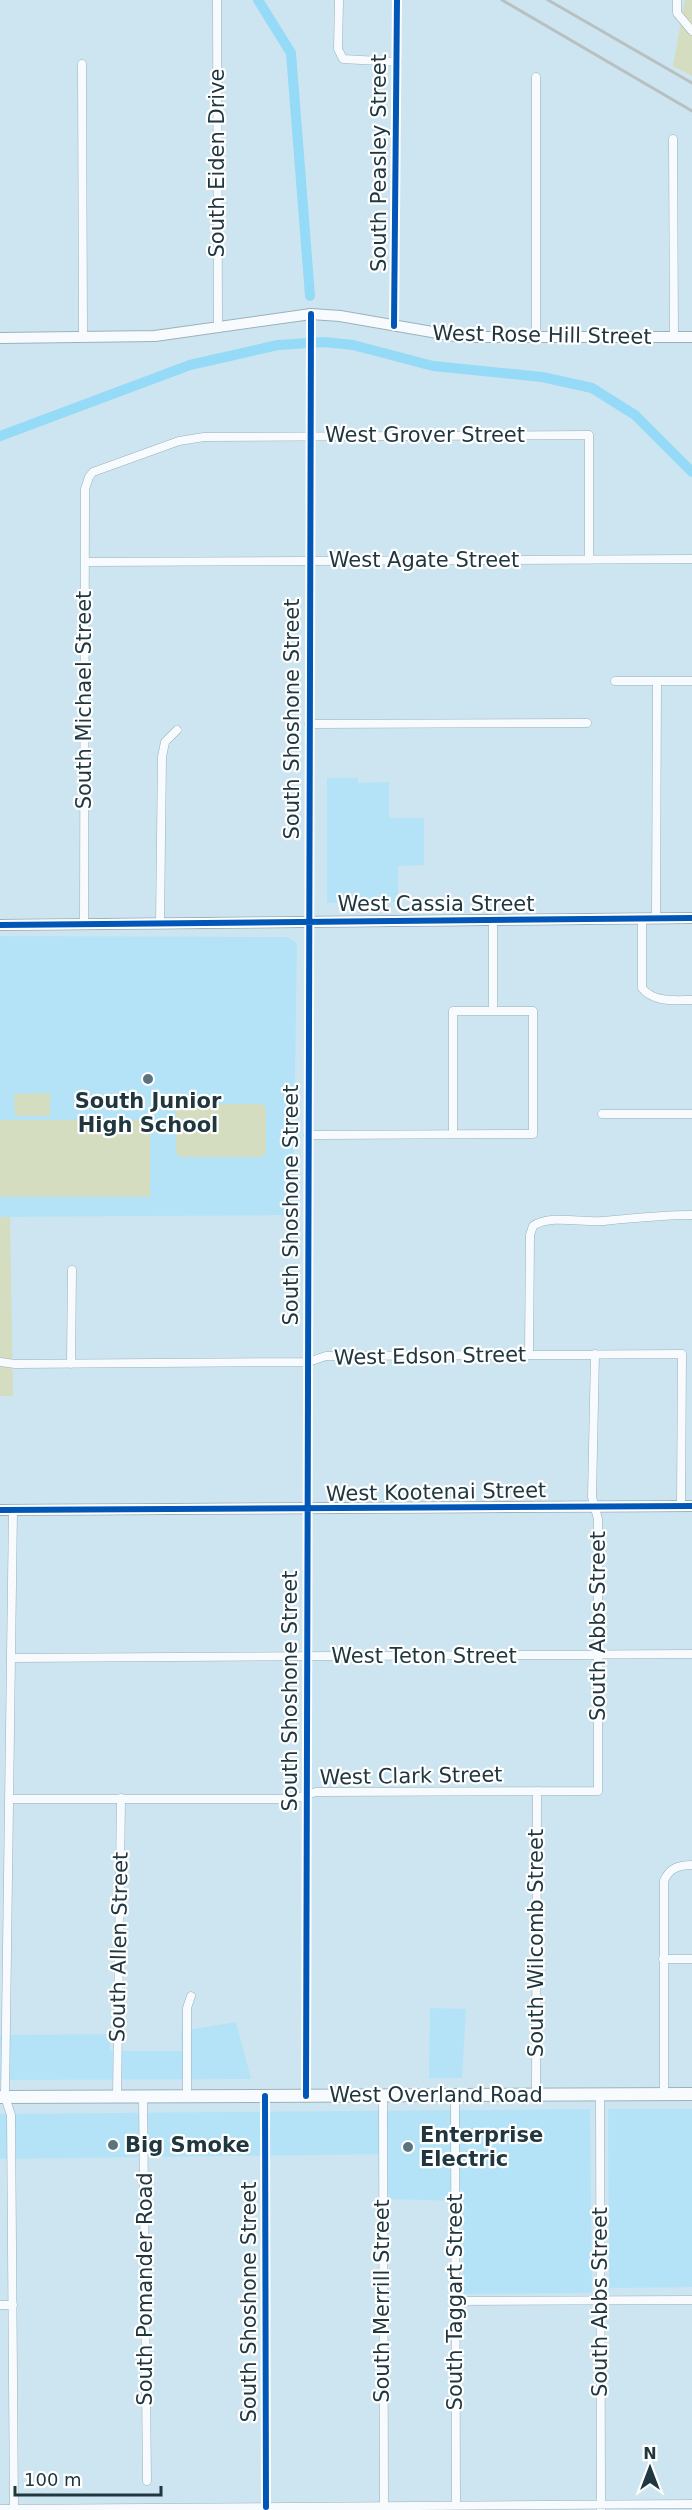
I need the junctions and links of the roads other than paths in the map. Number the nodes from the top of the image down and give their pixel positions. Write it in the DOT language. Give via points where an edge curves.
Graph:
graph roads {
  1 [pos="217,0"];
  2 [pos="339,0"];
  3 [pos="397,0"];
  4 [pos="677,0"];
  5 [pos="692,31"];
  6 [pos="397,62"];
  7 [pos="82,64"];
  8 [pos="536,76"];
  9 [pos="673,139"];
  10 [pos="311,314"];
  11 [pos="394,326"];
  12 [pos="218,327"];
  13 [pos="674,337"];
  14 [pos="692,337"];
  15 [pos="0,338"];
  16 [pos="83,338"];
  17 [pos="536,338"];
  18 [pos="310,436"];
  19 [pos="88,477"];
  20 [pos="692,559"];
  21 [pos="589,560"];
  22 [pos="310,561"];
  23 [pos="85,562"];
  24 [pos="615,681"];
  25 [pos="657,681"];
  26 [pos="692,681"];
  27 [pos="587,723"];
  28 [pos="309,724"];
  29 [pos="177,730"];
  30 [pos="642,918"];
  31 [pos="656,918"];
  32 [pos="692,918"];
  33 [pos="493,920"];
  34 [pos="308,921"];
  35 [pos="160,923"];
  36 [pos="84,924"];
  37 [pos="0,925"];
  38 [pos="692,1000"];
  39 [pos="493,1011"];
  40 [pos="602,1114"];
  41 [pos="692,1114"];
  42 [pos="453,1134"];
  43 [pos="308,1135"];
  44 [pos="692,1215"];
  45 [pos="72,1270"];
  46 [pos="529,1354"];
  47 [pos="595,1354"];
  48 [pos="0,1362"];
  49 [pos="308,1362"];
  50 [pos="71,1364"];
  51 [pos="686,1506"];
  52 [pos="594,1507"];
  53 [pos="308,1509"];
  54 [pos="0,1510"];
  55 [pos="14,1510"];
  56 [pos="597,1654"];
  57 [pos="692,1654"];
  58 [pos="307,1656"];
  59 [pos="12,1658"];
  60 [pos="537,1791"];
  61 [pos="598,1791"];
  62 [pos="307,1796"];
  63 [pos="121,1798"];
  64 [pos="9,1799"];
  65 [pos="692,1865"];
  66 [pos="663,1959"];
  67 [pos="692,1959"];
  68 [pos="191,1996"];
  69 [pos="600,2094"];
  70 [pos="664,2094"];
  71 [pos="692,2094"];
  72 [pos="383,2095"];
  73 [pos="455,2095"];
  74 [pos="536,2095"];
  75 [pos="143,2096"];
  76 [pos="187,2096"];
  77 [pos="265,2096"];
  78 [pos="306,2096"];
  79 [pos="3,2097"];
  80 [pos="117,2097"];
  81 [pos="600,2300"];
  82 [pos="692,2300"];
  83 [pos="455,2301"];
  84 [pos="0,2305"];
  85 [pos="13,2305"];
  86 [pos="147,2481"];
  87 [pos="692,2504"];
  88 [pos="266,2507"];
  89 [pos="384,2507"];
  90 [pos="601,2507"];
  91 [pos="456,2508"];
  92 [pos="154,2509"];
  93 [pos="307,2509"];
  94 [pos="0,2510"];
  95 [pos="14,2510"];
  1 -- 12 [label="street, South Eiden Drive"];
  2 -- 6 [label="street" via="338,49 343,59"];
  3 -- 6 [label="street, South Peasley Street"];
  4 -- 5 [label="street" via="677,13"];
  6 -- 11 [label="street, South Peasley Street"];
  7 -- 16 [label="street"];
  8 -- 17 [label="street"];
  9 -- 13 [label="street"];
  10 -- 11 [label="street, West Rose Hill Street"];
  10 -- 12 [label="street, West Rose Hill Street"];
  10 -- 18 [label="street, South Shoshone Street"];
  11 -- 17 [label="street, West Rose Hill Street" via="461,337"];
  12 -- 16 [label="street, West Rose Hill Street" via="155,336"];
  13 -- 14 [label="street, West Rose Hill Street"];
  13 -- 17 [label="street, West Rose Hill Street"];
  15 -- 16 [label="street, West Rose Hill Street"];
  18 -- 19 [label="street, West Grover Street" via="204,437 178,441 99,469"];
  18 -- 21 [label="street, West Grover Street" via="590,435"];
  18 -- 22 [label="street, South Shoshone Street"];
  19 -- 23 [label="street, South Michael Street"];
  20 -- 21 [label="street, West Agate Street"];
  21 -- 22 [label="street, West Agate Street"];
  22 -- 23 [label="street, West Agate Street"];
  22 -- 28 [label="street, South Shoshone Street"];
  23 -- 36 [label="street, South Michael Street"];
  24 -- 25 [label="street"];
  25 -- 26 [label="street"];
  25 -- 31 [label="street"];
  27 -- 28 [label="street"];
  28 -- 34 [label="street, South Shoshone Street"];
  29 -- 35 [label="street" via="165,742 162,757"];
  30 -- 31 [label="street, West Cassia Street"];
  30 -- 33 [label="street, West Cassia Street"];
  30 -- 38 [label="street" via="642,987 662,1000"];
  31 -- 32 [label="street, West Cassia Street"];
  33 -- 34 [label="street, West Cassia Street"];
  33 -- 39 [label="street"];
  34 -- 35 [label="street, West Cassia Street"];
  34 -- 43 [label="street, South Shoshone Street"];
  35 -- 36 [label="street, West Cassia Street"];
  36 -- 37 [label="street, West Cassia Street"];
  39 -- 42 [label="street" via="453,1011"];
  39 -- 42 [label="street" via="533,1011 533,1134"];
  40 -- 41 [label="street"];
  42 -- 43 [label="street"];
  43 -- 49 [label="street, South Shoshone Street"];
  44 -- 46 [label="street" via="545,1221 533,1226"];
  45 -- 50 [label="street"];
  46 -- 47 [label="street, West Edson Street"];
  46 -- 49 [label="street, West Edson Street" via="326,1356"];
  47 -- 51 [label="street, West Edson Street" via="682,1354"];
  47 -- 52 [label="street, South Abbs Street"];
  48 -- 50 [label="street, West Edson Street"];
  49 -- 50 [label="street, West Edson Street"];
  49 -- 53 [label="street, South Shoshone Street"];
  51 -- 52 [label="street, West Kootenai Street"];
  52 -- 53 [label="street, West Kootenai Street"];
  52 -- 56 [label="street, South Abbs Street" via="598,1519"];
  53 -- 55 [label="street, West Kootenai Street"];
  53 -- 58 [label="street, South Shoshone Street"];
  54 -- 55 [label="street, West Kootenai Street"];
  55 -- 59 [label="street"];
  56 -- 57 [label="street, West Teton Street"];
  56 -- 58 [label="street, West Teton Street"];
  56 -- 61 [label="street, South Abbs Street"];
  58 -- 59 [label="street, West Teton Street"];
  58 -- 62 [label="street, South Shoshone Street"];
  59 -- 64 [label="street"];
  60 -- 61 [label="street, West Clark Street"];
  60 -- 62 [label="street, West Clark Street" via="316,1792"];
  60 -- 74 [label="street, South Wilcomb Street"];
  62 -- 63 [label="street, West Clark Street"];
  62 -- 78 [label="street, South Shoshone Street"];
  63 -- 64 [label="street, West Clark Street"];
  63 -- 80 [label="street, South Allen Street"];
  64 -- 79 [label="street"];
  65 -- 66 [label="street" via="668,1873 663,1889"];
  66 -- 67 [label="street"];
  66 -- 70 [label="street"];
  68 -- 76 [label="street" via="187,2008"];
  69 -- 70 [label="main road, West Overland Road"];
  69 -- 74 [label="main road, West Overland Road"];
  69 -- 81 [label="street, South Abbs Street"];
  70 -- 71 [label="main road, West Overland Road"];
  72 -- 73 [label="main road, West Overland Road"];
  72 -- 78 [label="main road, West Overland Road"];
  72 -- 89 [label="street, South Merrill Street"];
  73 -- 74 [label="main road, West Overland Road"];
  73 -- 83 [label="street, South Taggart Street"];
  75 -- 76 [label="main road, West Overland Road"];
  75 -- 80 [label="main road, West Overland Road"];
  75 -- 86 [label="street, South Pomander Road"];
  76 -- 77 [label="main road, West Overland Road"];
  77 -- 78 [label="main road, West Overland Road"];
  77 -- 88 [label="street, South Shoshone Street"];
  79 -- 80 [label="main road, West Overland Road"];
  79 -- 85 [label="street" via="10,2115"];
  81 -- 82 [label="street"];
  81 -- 83 [label="street"];
  81 -- 90 [label="street, South Abbs Street"];
  83 -- 91 [label="street, South Taggart Street"];
  84 -- 85 [label="street"];
  85 -- 95 [label="street"];
  87 -- 90 [label="street"];
  88 -- 92 [label="street"];
  88 -- 93 [label="street"];
  89 -- 91 [label="street"];
  89 -- 93 [label="street"];
  90 -- 91 [label="street"];
  92 -- 95 [label="street"];
  94 -- 95 [label="street"];
}
